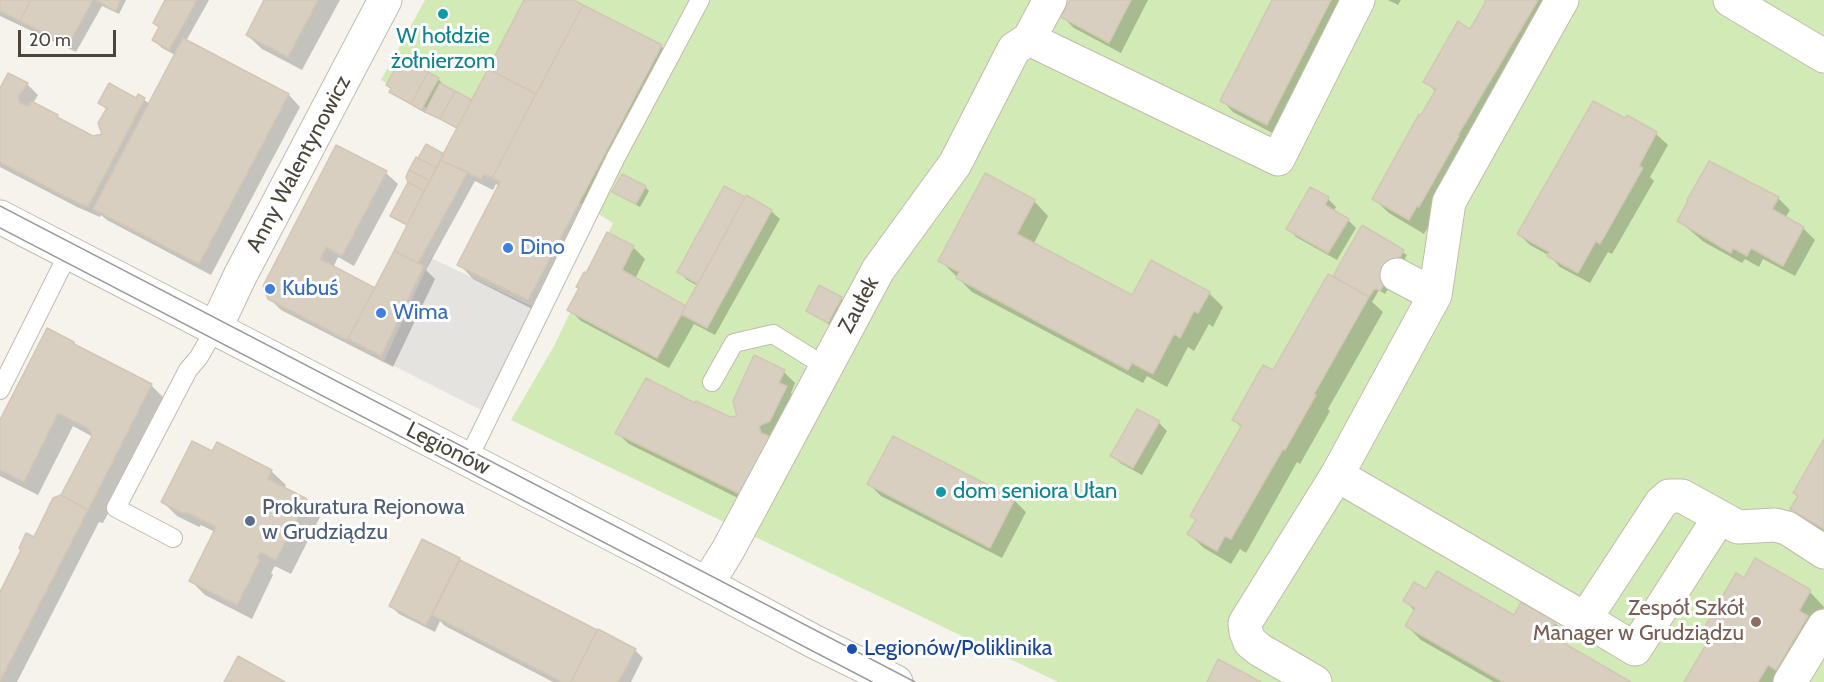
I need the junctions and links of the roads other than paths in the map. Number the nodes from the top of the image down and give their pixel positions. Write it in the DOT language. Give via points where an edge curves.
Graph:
graph roads {
  1 [pos="385,0"];
  2 [pos="700,0"];
  3 [pos="1050,0"];
  4 [pos="1358,0"];
  5 [pos="1562,0"];
  6 [pos="1730,0"];
  7 [pos="1029,39"];
  8 [pos="1824,56"];
  9 [pos="0,217"];
  10 [pos="69,252"];
  11 [pos="1397,275"];
  12 [pos="1435,295"];
  13 [pos="215,329"];
  14 [pos="826,367"];
  15 [pos="712,382"];
  16 [pos="0,390"];
  17 [pos="468,459"];
  18 [pos="1337,475"];
  19 [pos="1719,518"];
  20 [pos="174,538"];
  21 [pos="1824,552"];
  22 [pos="707,584"];
  23 [pos="1585,619"];
  24 [pos="1824,626"];
  25 [pos="896,682"];
  26 [pos="1315,682"];
  27 [pos="1790,682"];
  1 -- 13 [label="street, Anny Walentynowicz"];
  2 -- 17 [label="lane" via="616,157"];
  3 -- 7 [label="street, Zaułek"];
  4 -- 7 [label="street" via="1278,159"];
  5 -- 12 [label="street" via="1449,202"];
  6 -- 8 [label="street"];
  7 -- 14 [label="street, Zaułek" via="1014,49 955,164 878,270"];
  9 -- 10 [label="street, Legionów"];
  10 -- 13 [label="street, Legionów"];
  10 -- 16 [label="lane"];
  11 -- 12 [label="street"];
  12 -- 18 [label="street"];
  13 -- 17 [label="street, Legionów"];
  13 -- 20 [label="lane" via="188,370 116,508"];
  14 -- 15 [label="lane" via="773,334 734,343"];
  14 -- 22 [label="street, Zaułek"];
  17 -- 22 [label="street, Legionów"];
  18 -- 23 [label="street"];
  18 -- 26 [label="street" via="1245,623 1250,642"];
  19 -- 21 [label="street" via="1738,527 1787,528"];
  19 -- 23 [label="street" via="1682,496 1669,496"];
  19 -- 23 [label="street" via="1635,649"];
  22 -- 25 [label="street, Legionów"];
  24 -- 27 [label="street"];
}
